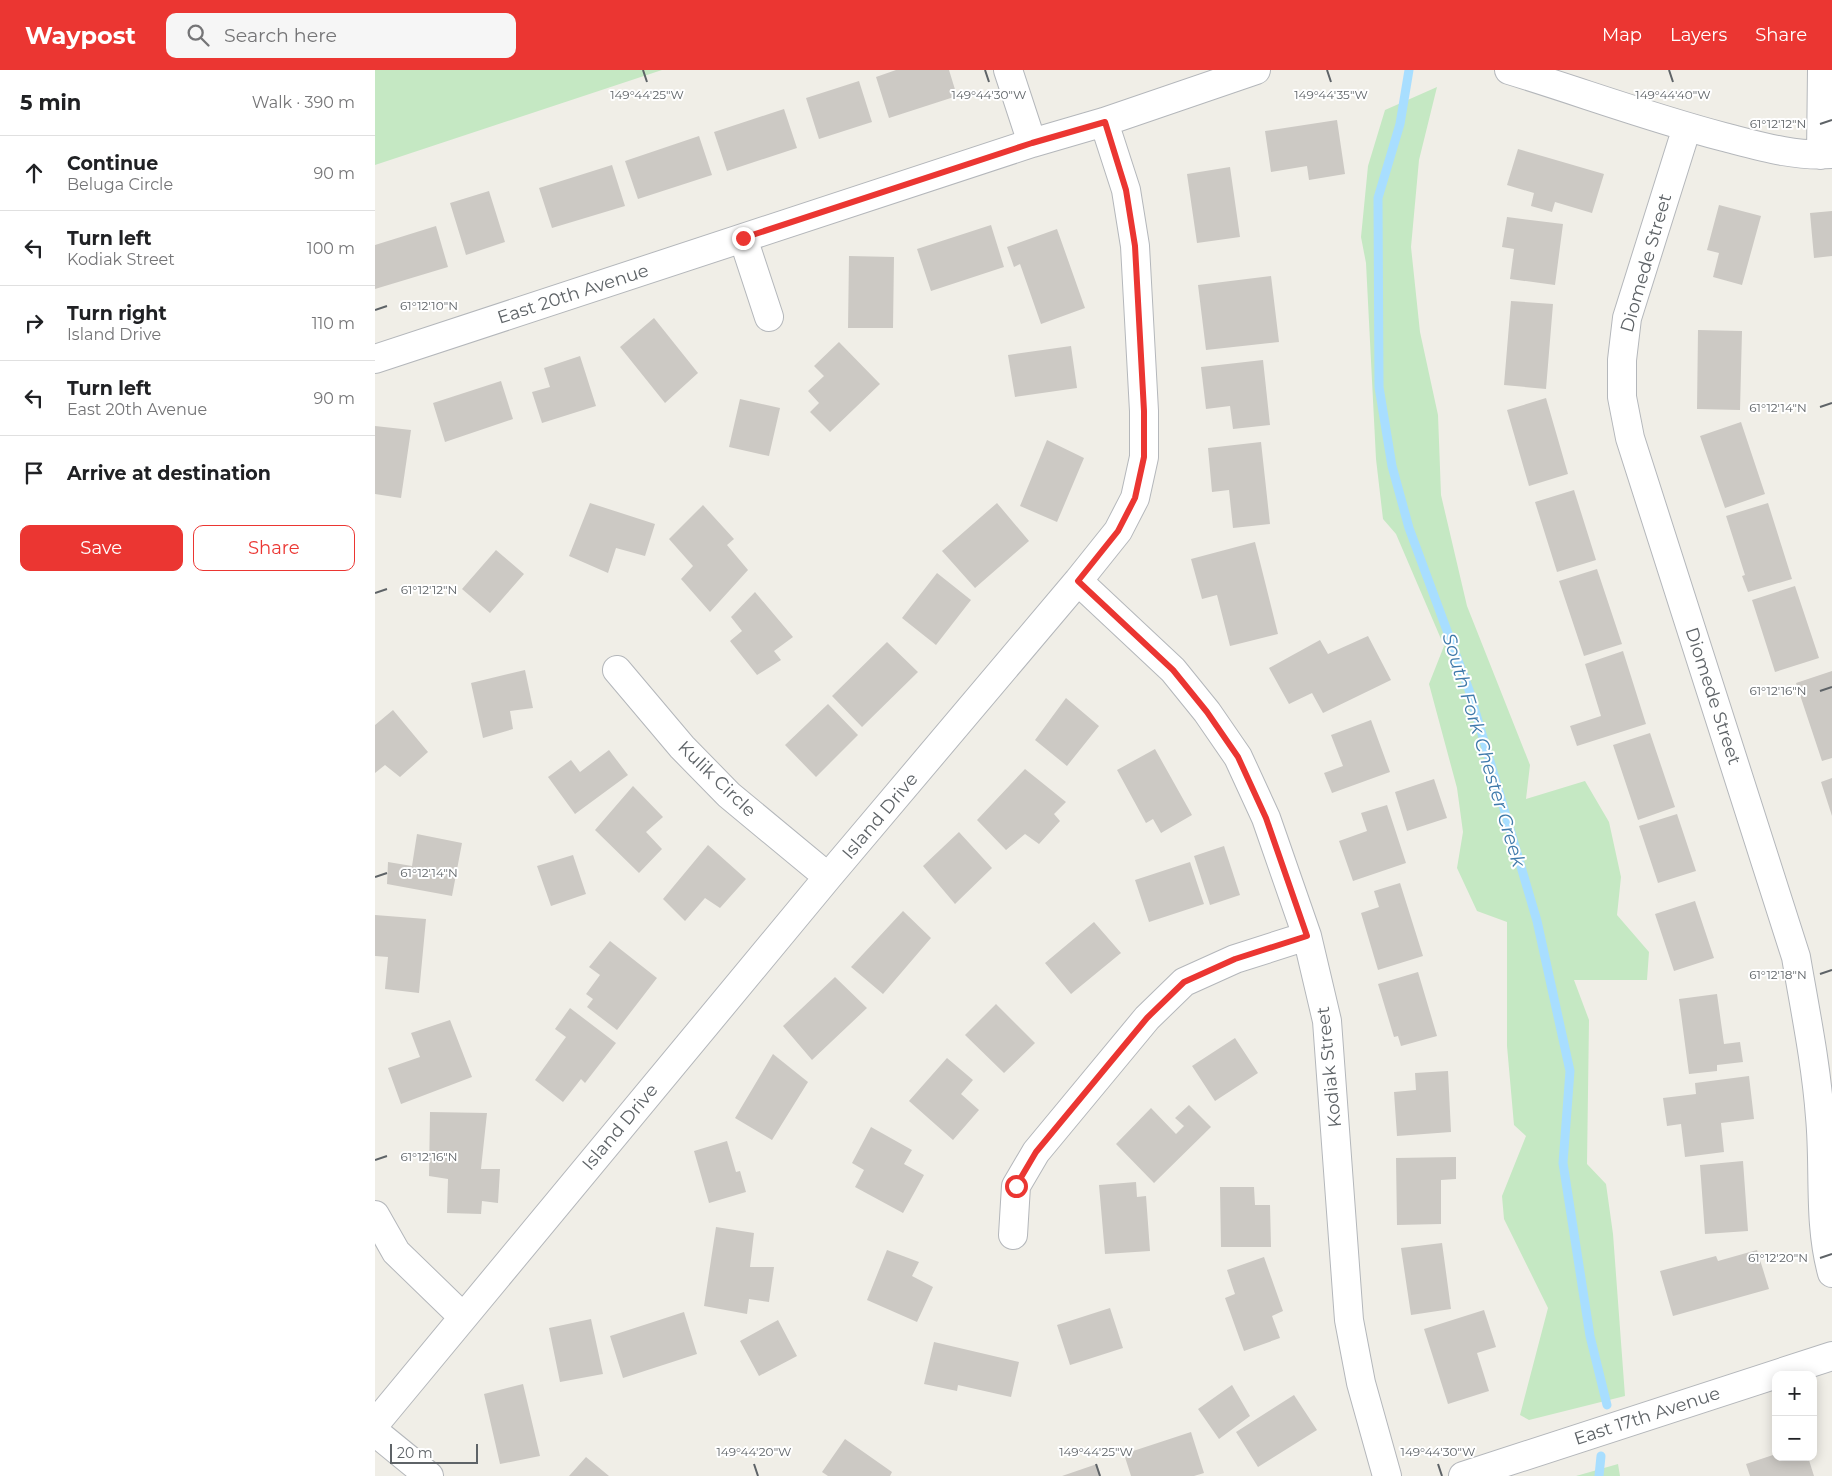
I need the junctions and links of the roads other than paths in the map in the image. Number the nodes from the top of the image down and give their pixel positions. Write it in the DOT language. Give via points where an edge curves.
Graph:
graph roads {
  1 [pos="1008,70"];
  2 [pos="1256,70"];
  3 [pos="1509,70"];
  4 [pos="1822,70"];
  5 [pos="1105,122"];
  6 [pos="1687,127"];
  7 [pos="1032,143"];
  8 [pos="1826,154"];
  9 [pos="743,238"];
  10 [pos="769,318"];
  11 [pos="375,358"];
  12 [pos="1078,581"];
  13 [pos="617,670"];
  14 [pos="828,877"];
  15 [pos="1307,936"];
  16 [pos="375,1215"];
  17 [pos="1013,1235"];
  18 [pos="1832,1273"];
  19 [pos="463,1317"];
  20 [pos="1832,1356"];
  21 [pos="375,1424"];
  22 [pos="375,1432"];
  23 [pos="429,1476"];
  24 [pos="1387,1476"];
  25 [pos="1463,1476"];
  1 -- 7 [label="street"];
  2 -- 5 [label="street, East 20th Avenue"];
  3 -- 6 [label="street"];
  4 -- 8 [label="street"];
  5 -- 7 [label="street, East 20th Avenue"];
  5 -- 12 [label="street, Island Drive" via="1126,190 1135,246 1144,457 1135,498 1118,531"];
  6 -- 8 [label="street" via="1779,151"];
  6 -- 18 [label="street, Diomede Street" via="1627,318 1621,360 1622,397 1630,438 1796,957 1821,1117 1826,1252"];
  7 -- 9 [label="street, East 20th Avenue"];
  9 -- 10 [label="street"];
  9 -- 11 [label="street, East 20th Avenue"];
  12 -- 14 [label="street, Island Drive"];
  12 -- 15 [label="street, Kodiak Street" via="1173,670 1238,757 1266,818"];
  13 -- 14 [label="street, Kulik Circle" via="729,795"];
  14 -- 19 [label="street, Island Drive"];
  15 -- 17 [label="street" via="1235,959 1184,982 1147,1018 1036,1152 1016,1186"];
  15 -- 24 [label="street, Kodiak Street" via="1327,1021 1349,1320 1361,1383"];
  16 -- 19 [label="street" via="396,1252"];
  19 -- 21 [label="street, Island Drive"];
  20 -- 25 [label="street, East 17th Avenue"];
  22 -- 23 [label="street"];
}
